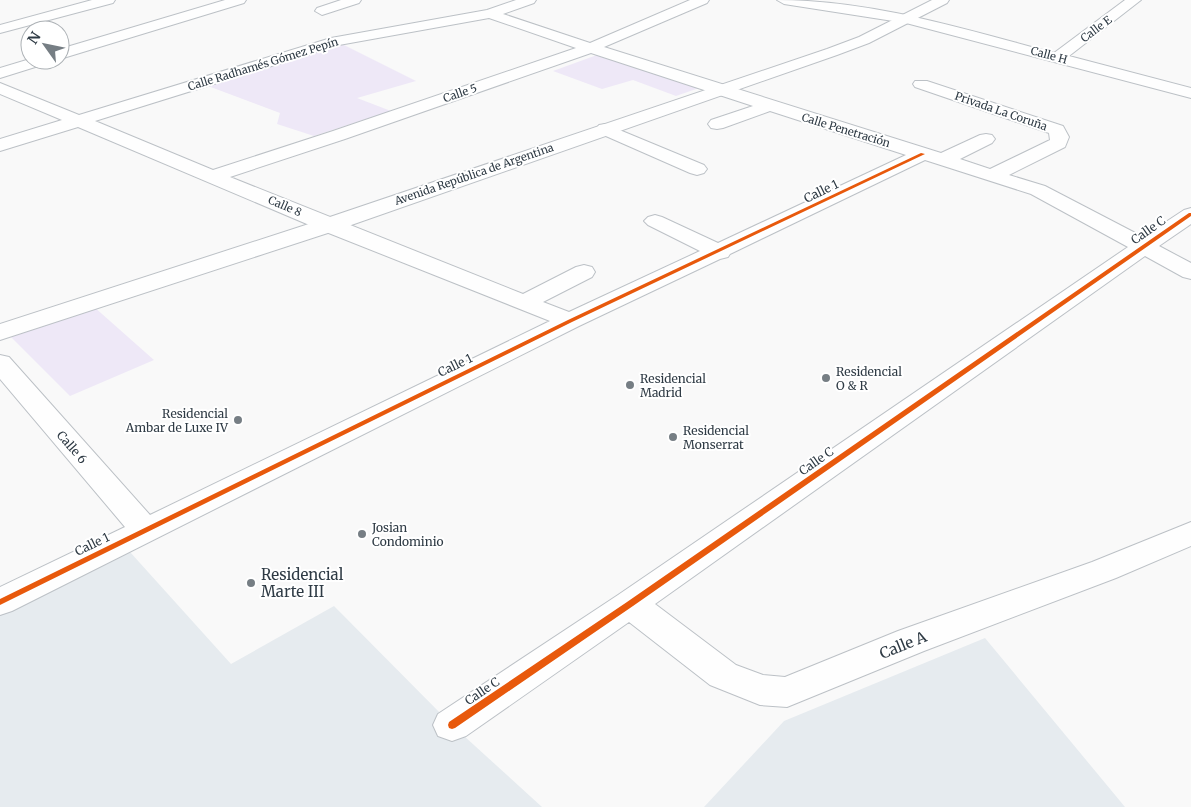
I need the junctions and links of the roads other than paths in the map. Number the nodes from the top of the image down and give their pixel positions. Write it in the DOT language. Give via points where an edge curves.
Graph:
graph roads {
  1 [pos="108,0"];
  2 [pos="240,0"];
  3 [pos="354,0"];
  4 [pos="529,0"];
  5 [pos="702,0"];
  6 [pos="784,0"];
  7 [pos="942,0"];
  8 [pos="1134,0"];
  9 [pos="322,11"];
  10 [pos="490,14"];
  11 [pos="907,19"];
  12 [pos="0,29"];
  13 [pos="590,48"];
  14 [pos="70,51"];
  15 [pos="1058,57"];
  16 [pos="20,67"];
  17 [pos="0,73"];
  18 [pos="921,84"];
  19 [pos="0,88"];
  20 [pos="718,90"];
  21 [pos="1191,93"];
  22 [pos="768,106"];
  23 [pos="80,120"];
  24 [pos="717,124"];
  25 [pos="605,129"];
  26 [pos="986,139"];
  27 [pos="0,145"];
  28 [pos="933,157"];
  29 [pos="697,168"];
  30 [pos="993,175"];
  31 [pos="213,176"];
  32 [pos="1191,214"];
  33 [pos="655,220"];
  34 [pos="329,225"];
  35 [pos="1144,246"];
  36 [pos="720,252"];
  37 [pos="584,272"];
  38 [pos="1191,272"];
  39 [pos="523,302"];
  40 [pos="570,321"];
  41 [pos="0,332"];
  42 [pos="0,363"];
  43 [pos="144,530"];
  44 [pos="1191,533"];
  45 [pos="0,602"];
  46 [pos="630,604"];
  47 [pos="452,725"];
  1 -- 12 [label="street"];
  2 -- 14 [label="street"];
  3 -- 9 [label="street"];
  4 -- 10 [label="street, Calle Radhamés Gómez Pepín"];
  5 -- 13 [label="street, Calle 5"];
  6 -- 11 [label="street, Calle H"];
  7 -- 11 [label="street, Avenida República de Argentina"];
  8 -- 15 [label="street, Calle E"];
  10 -- 13 [label="street, Calle Penetración"];
  10 -- 23 [label="street, Calle Radhamés Gómez Pepín" via="336,41"];
  11 -- 15 [label="street, Calle H"];
  11 -- 20 [label="street, Avenida República de Argentina" via="864,40"];
  13 -- 20 [label="street, Calle Penetración"];
  13 -- 31 [label="street, Calle 5" via="339,136"];
  15 -- 21 [label="street, Calle H"];
  16 -- 17 [label="street"];
  18 -- 30 [label="street, Privada La Coruña" via="1057,130 1058,143"];
  19 -- 23 [label="street, Calle 8"];
  20 -- 22 [label="street, Calle Penetración"];
  20 -- 25 [label="street, Avenida República de Argentina"];
  22 -- 24 [label="street"];
  22 -- 28 [label="street, Calle Penetración"];
  23 -- 27 [label="street, Calle Radhamés Gómez Pepín"];
  23 -- 31 [label="street, Calle 8"];
  25 -- 29 [label="street"];
  25 -- 34 [label="street, Avenida República de Argentina"];
  26 -- 28 [label="street, Calle 1"];
  28 -- 30 [label="street, Calle Penetración"];
  28 -- 36 [label="street, Calle 1"];
  30 -- 35 [label="street, Calle Penetración" via="1053,196"];
  31 -- 34 [label="street, Calle 8"];
  32 -- 35 [label="street, Calle C"];
  33 -- 36 [label="street"];
  34 -- 39 [label="street, Calle 8"];
  34 -- 41 [label="street, Avenida República de Argentina"];
  35 -- 38 [label="street, Calle Penetración"];
  35 -- 46 [label="street, Calle C"];
  36 -- 40 [label="street, Calle 1"];
  37 -- 39 [label="street"];
  39 -- 40 [label="street, Calle 8"];
  40 -- 43 [label="street, Calle 1"];
  42 -- 43 [label="street, Calle 6"];
  43 -- 45 [label="street, Calle 1"];
  44 -- 46 [label="street, Calle A" via="1104,570 911,641 787,692 760,690 723,674"];
  46 -- 47 [label="street, Calle C"];
}
